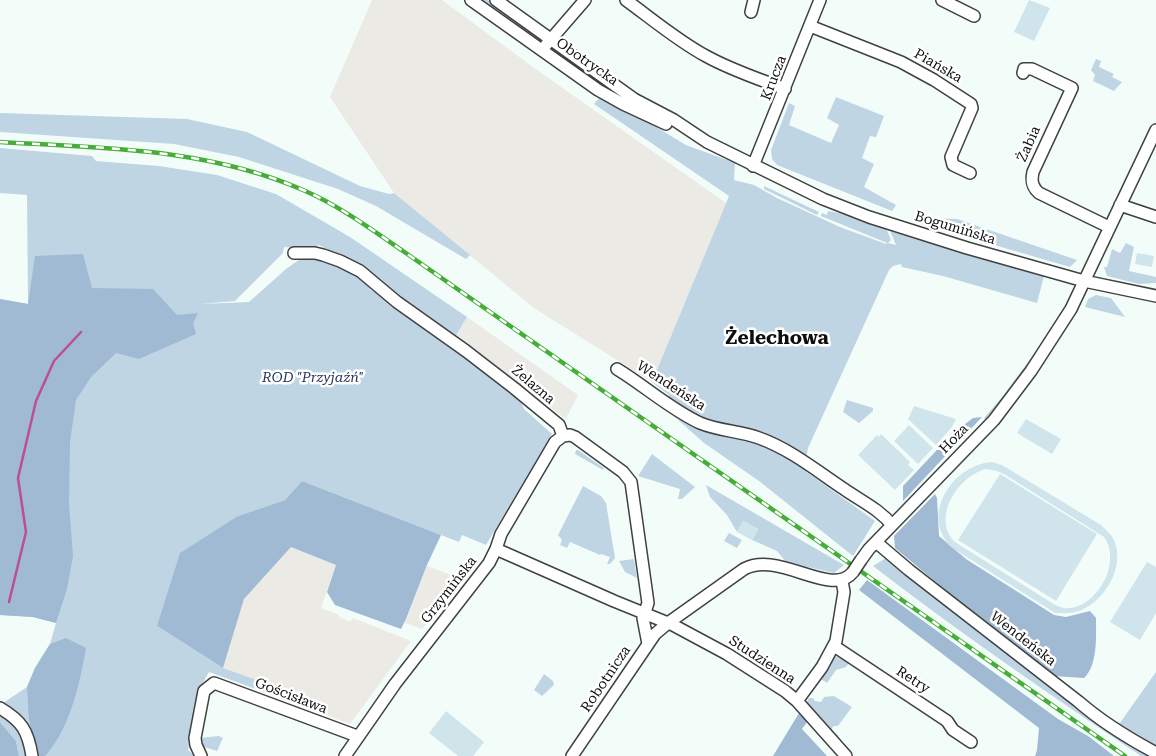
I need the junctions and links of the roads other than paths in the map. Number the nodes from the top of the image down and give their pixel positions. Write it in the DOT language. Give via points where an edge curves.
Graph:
graph roads {
  1 [pos="471,0"];
  2 [pos="496,0"];
  3 [pos="585,0"];
  4 [pos="626,0"];
  5 [pos="754,0"];
  6 [pos="820,0"];
  7 [pos="942,0"];
  8 [pos="751,12"];
  9 [pos="974,16"];
  10 [pos="810,26"];
  11 [pos="552,40"];
  12 [pos="541,49"];
  13 [pos="1022,73"];
  14 [pos="785,89"];
  15 [pos="1156,130"];
  16 [pos="693,134"];
  17 [pos="754,166"];
  18 [pos="970,173"];
  19 [pos="1120,205"];
  20 [pos="1156,217"];
  21 [pos="1109,227"];
  22 [pos="294,253"];
  23 [pos="1084,281"];
  24 [pos="1156,296"];
  25 [pos="617,369"];
  26 [pos="563,436"];
  27 [pos="892,525"];
  28 [pos="876,542"];
  29 [pos="496,550"];
  30 [pos="842,581"];
  31 [pos="644,614"];
  32 [pos="668,623"];
  33 [pos="648,644"];
  34 [pos="834,646"];
  35 [pos="797,701"];
  36 [pos="0,708"];
  37 [pos="357,736"];
  38 [pos="971,742"];
  39 [pos="1156,753"];
  40 [pos="32,756"];
  41 [pos="201,756"];
  42 [pos="345,756"];
  43 [pos="572,756"];
  44 [pos="846,756"];
  1 -- 12 [label="street, Obotrycka"];
  2 -- 11 [label="street, Obotrycka"];
  3 -- 11 [label="street"];
  4 -- 14 [label="street" via="706,56"];
  5 -- 8 [label="street"];
  6 -- 10 [label="street, Krucza"];
  7 -- 9 [label="street"];
  10 -- 14 [label="street, Krucza"];
  10 -- 18 [label="street, Piańska" via="901,62 971,104 951,157 953,165"];
  11 -- 12 [label="street"];
  11 -- 16 [label="street, Obotrycka" via="634,99"];
  12 -- 16 [label="street, Obotrycka" via="607,95 673,128"];
  13 -- 21 [label="street, Żabia" via="1024,69 1032,69 1072,88 1033,172 1034,188"];
  14 -- 17 [label="street, Krucza"];
  15 -- 19 [label="street, Hoża"];
  16 -- 17 [label="street, Obotrycka"];
  17 -- 23 [label="street, Bogumińska" via="869,217"];
  19 -- 20 [label="street"];
  19 -- 21 [label="street, Hoża"];
  21 -- 23 [label="street, Hoża"];
  22 -- 26 [label="street, Żelazna" via="323,255 360,271 514,388 559,425"];
  23 -- 24 [label="street, Bogumińska"];
  23 -- 27 [label="street, Hoża" via="1062,325 994,420"];
  25 -- 27 [label="street, Wendeńska" via="702,424 743,433 778,447 873,507"];
  26 -- 29 [label="street, Grzymińska" via="555,442 512,515"];
  26 -- 31 [label="street" via="574,437 624,472 630,480 648,603"];
  27 -- 28 [label="street, Hoża"];
  28 -- 30 [label="street, Hoża, bridge" via="848,578"];
  28 -- 39 [label="street, Wendeńska" via="1105,723"];
  29 -- 31 [label="street, Studzienna"];
  29 -- 37 [label="street, Grzymińska" via="484,571"];
  30 -- 32 [label="street" via="829,581 772,564 753,565 744,568"];
  30 -- 34 [label="street" via="844,592"];
  31 -- 32 [label="street, Studzienna"];
  31 -- 33 [label="street"];
  32 -- 33 [label="street, Robotnicza"];
  32 -- 35 [label="street, Studzienna" via="727,654"];
  33 -- 43 [label="street, Robotnicza"];
  34 -- 35 [label="street"];
  34 -- 38 [label="street, Retry" via="948,721 954,730"];
  35 -- 44 [label="street, Studzienna"];
  36 -- 40 [label="street" via="24,728"];
  37 -- 41 [label="street, Gościsława" via="214,683 204,691 195,738"];
  37 -- 42 [label="street, Grzymińska"];
}
